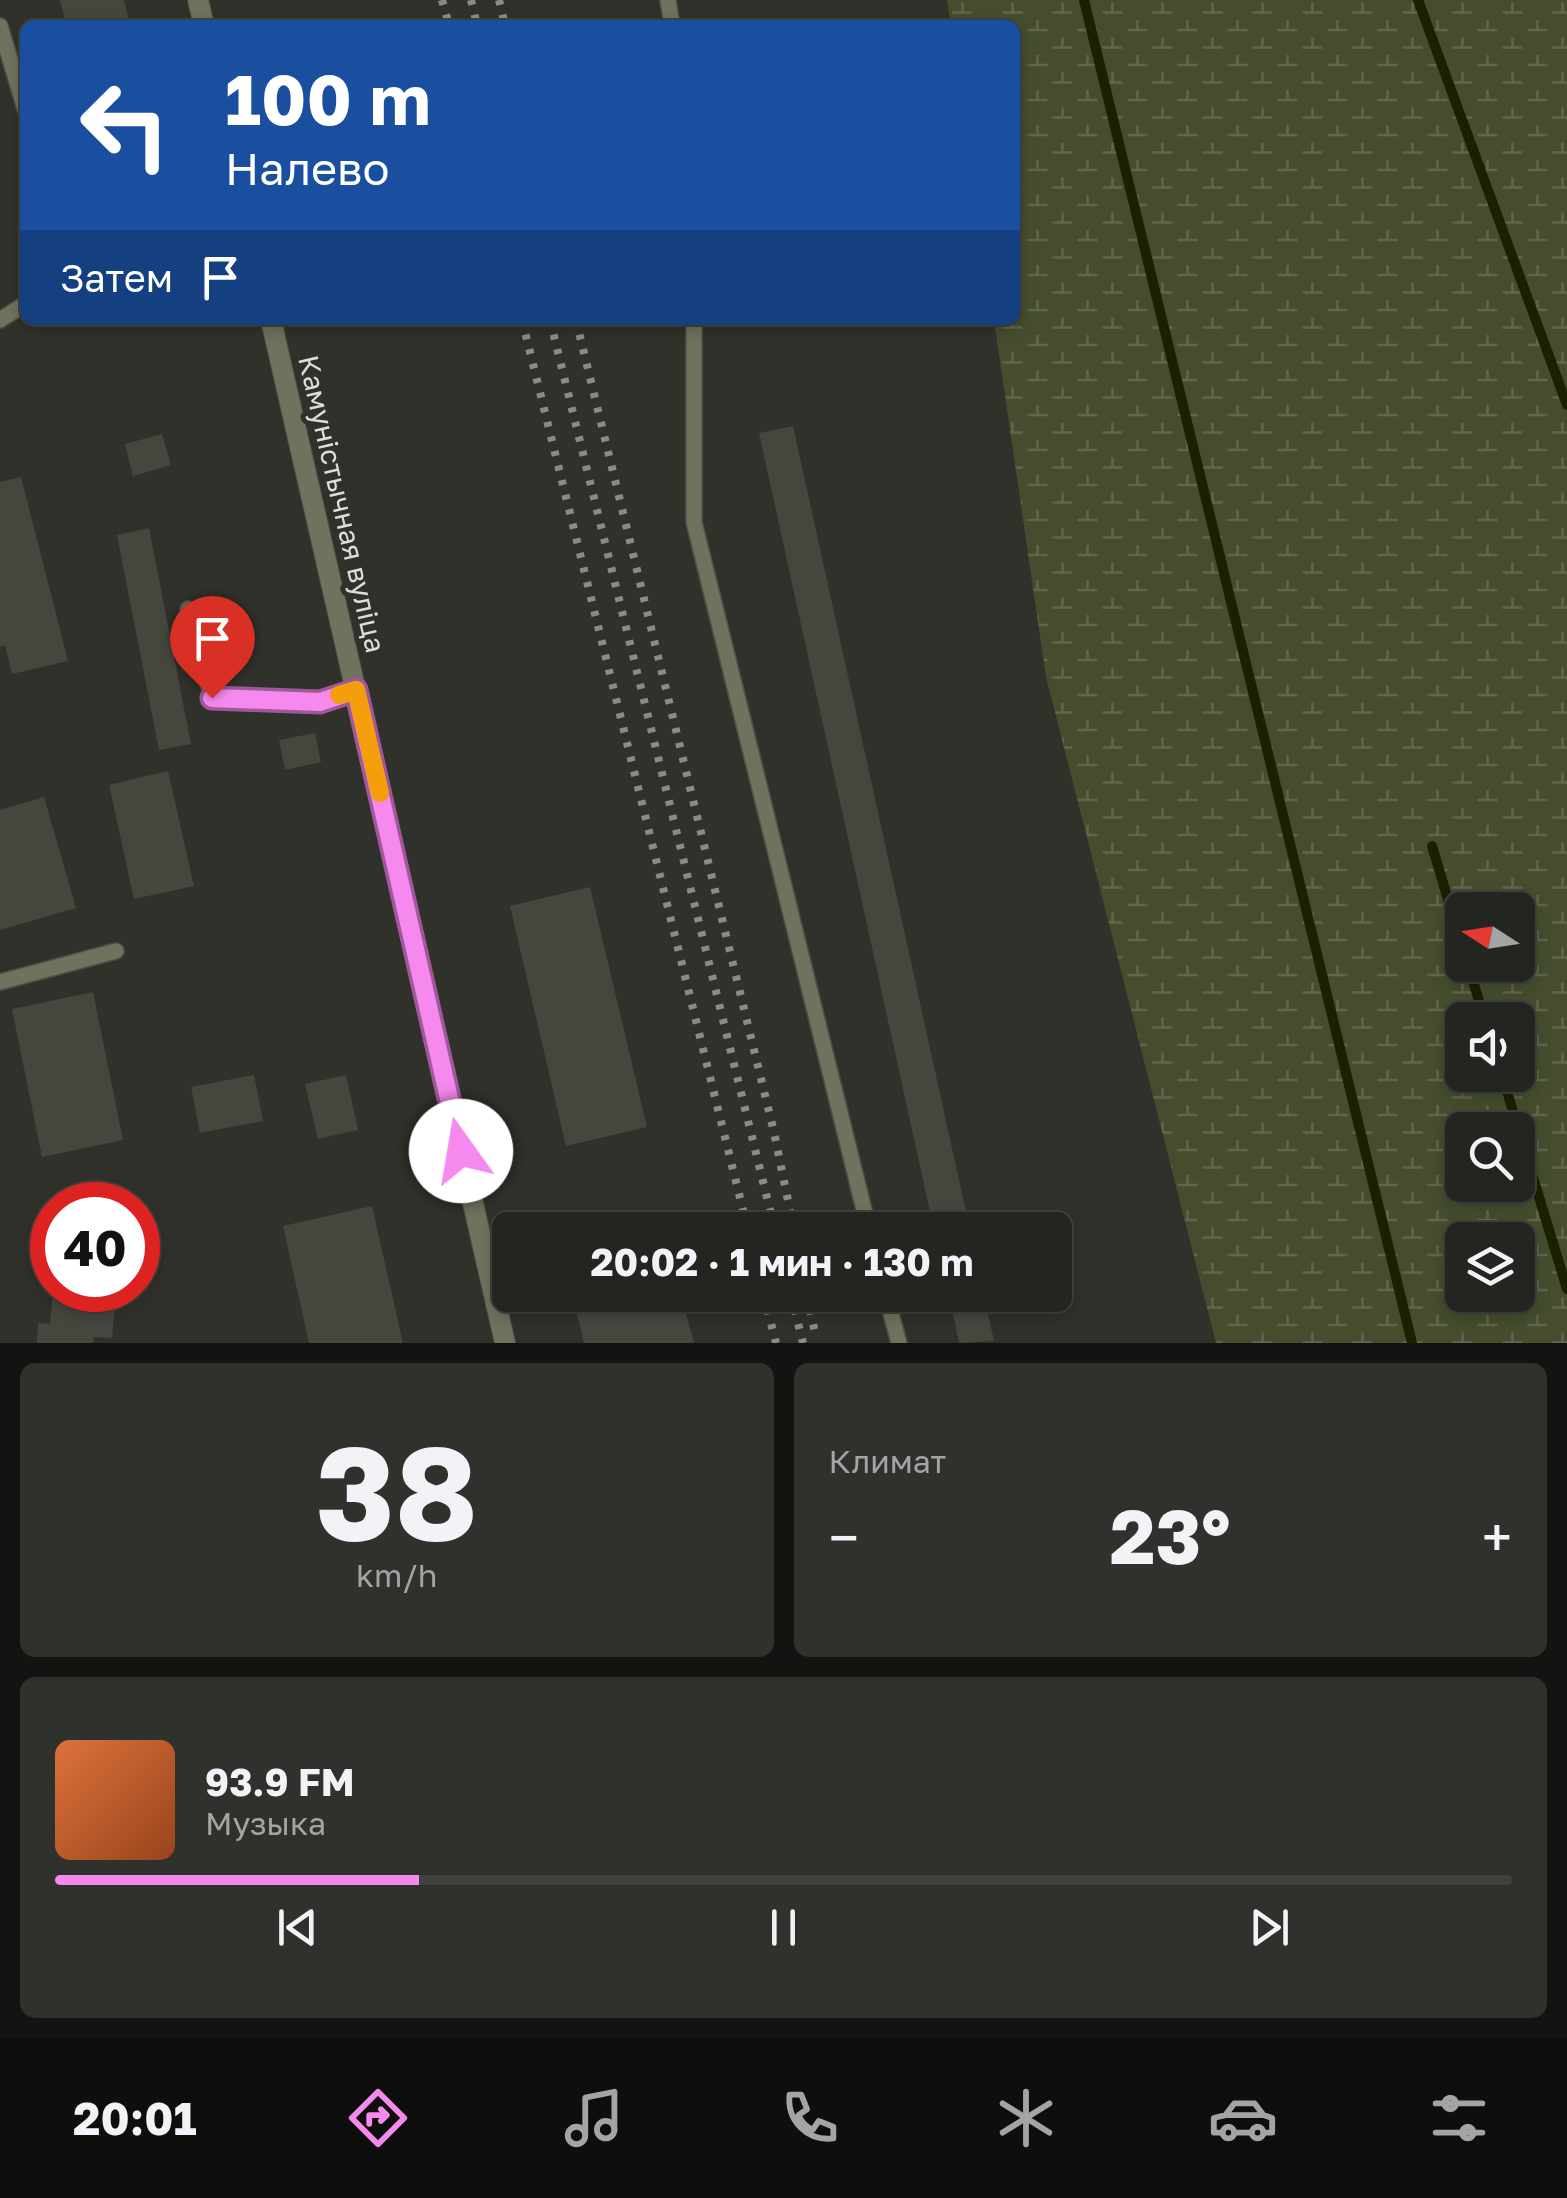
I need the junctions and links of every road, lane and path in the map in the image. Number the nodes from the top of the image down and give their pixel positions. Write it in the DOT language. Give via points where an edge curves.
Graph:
graph roads {
  1 [pos="0,26"];
  2 [pos="20,92"];
  3 [pos="272,325"];
  4 [pos="694,325"];
  5 [pos="188,609"];
  6 [pos="356,690"];
  7 [pos="116,951"];
  8 [pos="0,982"];
  9 [pos="864,1212"];
  10 [pos="891,1312"];
  11 [pos="505,1343"];
  12 [pos="899,1343"];
  1 -- 2 [label="lane"];
  3 -- 6 [label="street, Камуністычная вуліца"];
  4 -- 9 [label="lane" via="694,522"];
  5 -- 6 [label="lane" via="212,698 320,702"];
  6 -- 11 [label="street, Камуністычная вуліца"];
  7 -- 8 [label="lane"];
  10 -- 12 [label="lane"];
}
